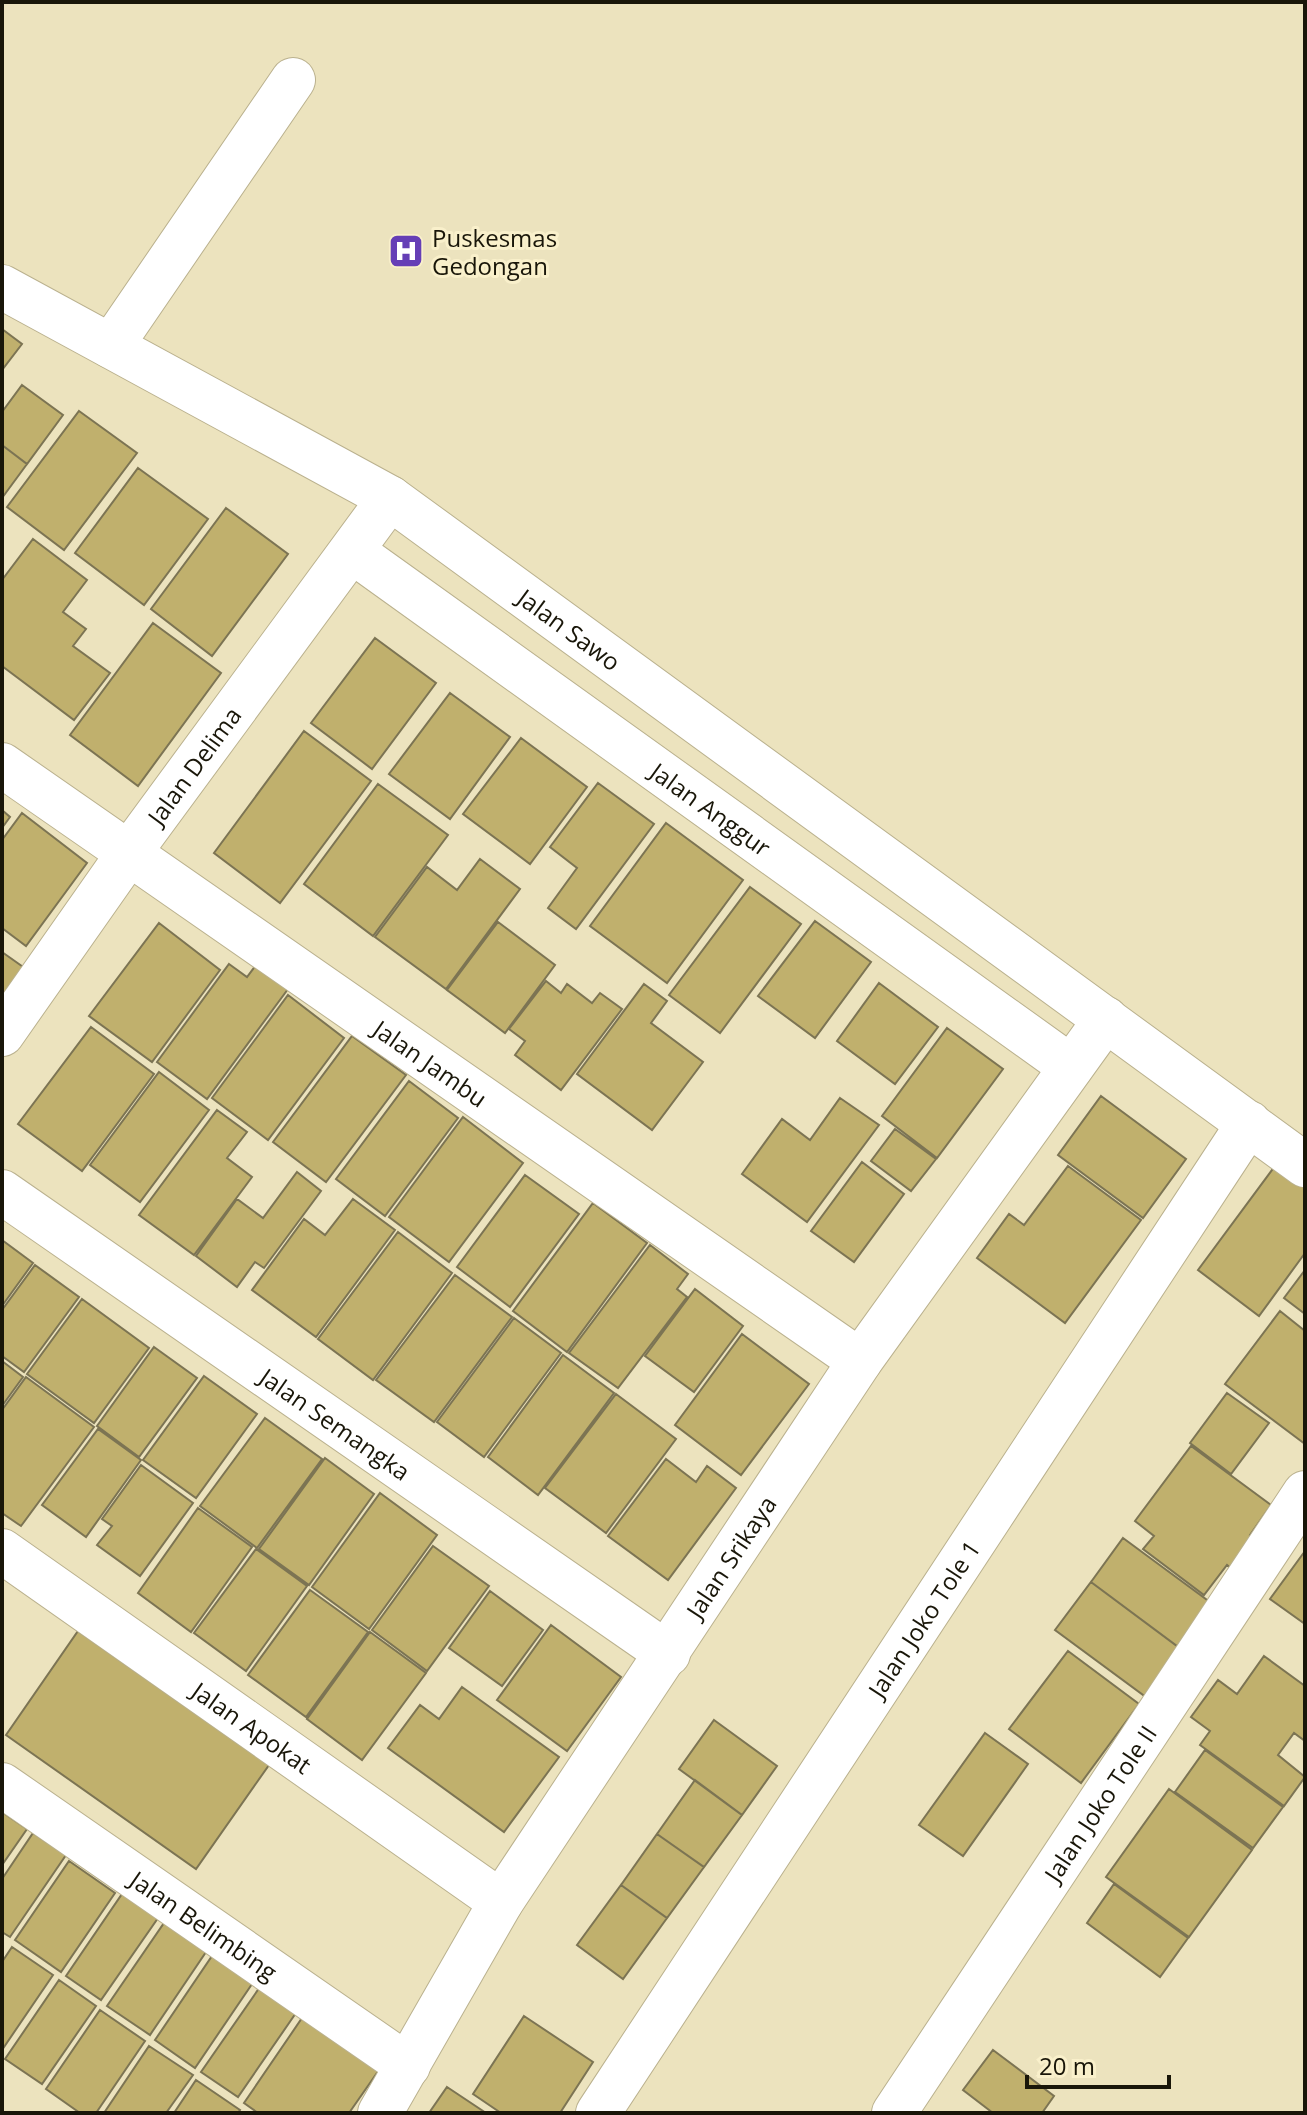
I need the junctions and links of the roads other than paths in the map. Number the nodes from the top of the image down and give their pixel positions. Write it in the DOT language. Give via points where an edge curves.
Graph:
graph roads {
  1 [pos="293,80"];
  2 [pos="2,287"];
  3 [pos="111,346"];
  4 [pos="390,498"];
  5 [pos="352,551"];
  6 [pos="2,765"];
  7 [pos="129,853"];
  8 [pos="1106,1019"];
  9 [pos="2,1034"];
  10 [pos="1071,1067"];
  11 [pos="1249,1123"];
  12 [pos="1305,1165"];
  13 [pos="2,1192"];
  14 [pos="860,1361"];
  15 [pos="1305,1493"];
  16 [pos="2,1551"];
  17 [pos="668,1654"];
  18 [pos="2,1785"];
  19 [pos="501,1902"];
  20 [pos="408,2066"];
  21 [pos="380,2113"];
  22 [pos="598,2113"];
  23 [pos="894,2113"];
  1 -- 3 [label="street"];
  2 -- 3 [label="street, Jalan Sawo"];
  3 -- 4 [label="street, Jalan Sawo"];
  4 -- 5 [label="street, Jalan Delima"];
  4 -- 8 [label="street, Jalan Sawo"];
  5 -- 7 [label="street, Jalan Delima"];
  5 -- 10 [label="street, Jalan Anggur"];
  6 -- 7 [label="street, Jalan Jambu"];
  7 -- 9 [label="street, Jalan Delima"];
  7 -- 14 [label="street, Jalan Jambu"];
  8 -- 10 [label="street, Jalan Srikaya"];
  8 -- 11 [label="street, Jalan Sawo"];
  10 -- 14 [label="street, Jalan Srikaya"];
  11 -- 12 [label="street, Jalan Sawo"];
  11 -- 22 [label="street, Jalan Joko Tole 1"];
  13 -- 17 [label="street, Jalan Semangka"];
  14 -- 17 [label="street, Jalan Srikaya"];
  15 -- 23 [label="street, Jalan Joko Tole II"];
  16 -- 19 [label="street, Jalan Apokat"];
  17 -- 19 [label="street, Jalan Srikaya"];
  18 -- 20 [label="street, Jalan Belimbing"];
  19 -- 20 [label="street, Jalan Srikaya"];
  20 -- 21 [label="street, Jalan Srikaya"];
}
